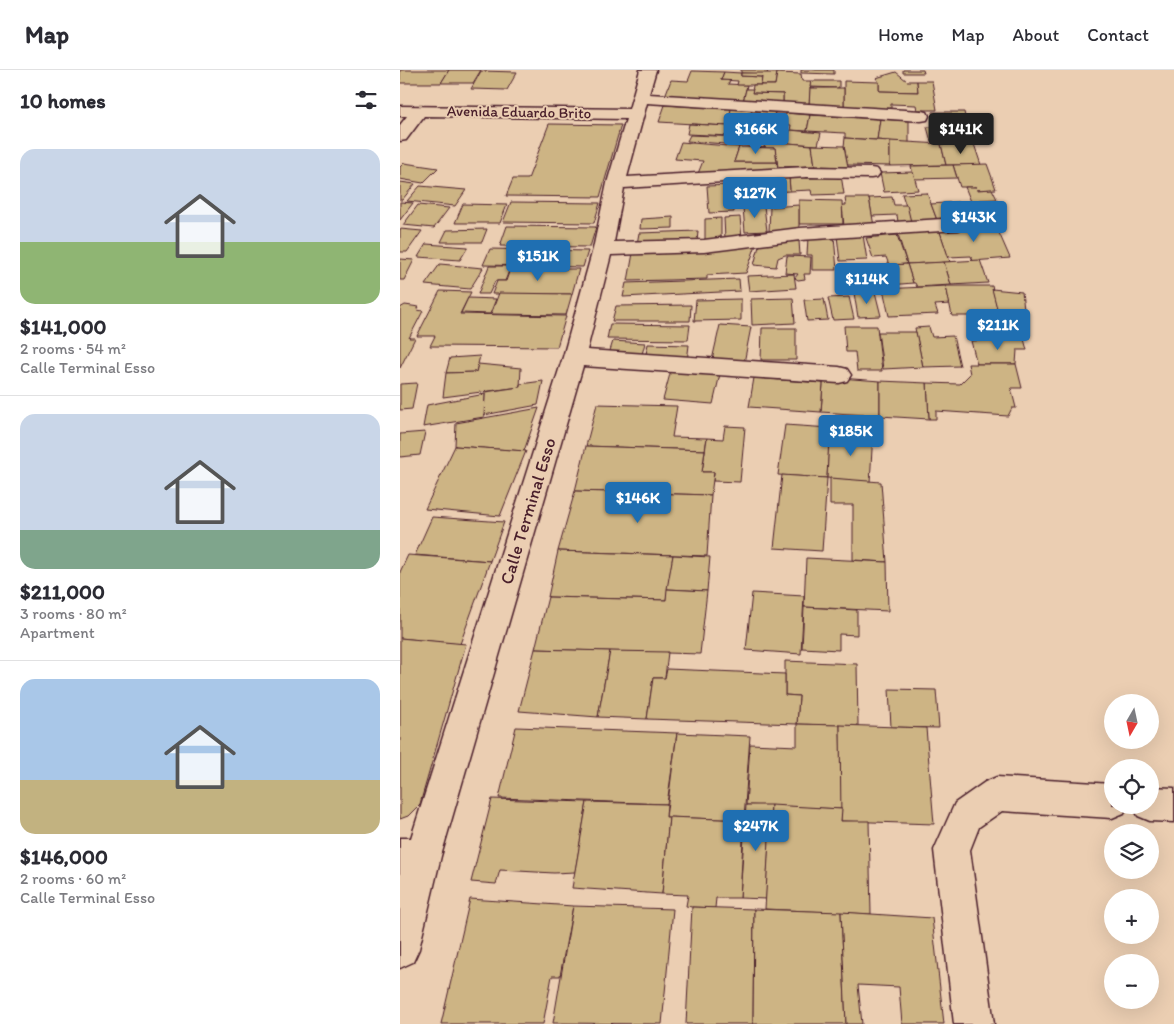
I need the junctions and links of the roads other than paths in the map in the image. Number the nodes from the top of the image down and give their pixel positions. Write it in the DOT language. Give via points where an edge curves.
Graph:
graph roads {
  1 [pos="648,70"];
  2 [pos="639,106"];
  3 [pos="400,111"];
  4 [pos="420,111"];
  5 [pos="921,116"];
  6 [pos="400,136"];
  7 [pos="871,173"];
  8 [pos="616,182"];
  9 [pos="958,224"];
  10 [pos="603,249"];
  11 [pos="574,357"];
  12 [pos="839,375"];
  13 [pos="1104,801"];
  14 [pos="1159,804"];
  15 [pos="1174,805"];
  16 [pos="411,856"];
  17 [pos="400,950"];
  18 [pos="974,1024"];
  1 -- 2 [label="street, Calle Terminal Esso"];
  2 -- 4 [label="street, Avenida Eduardo Brito"];
  2 -- 5 [label="street, Avenida Eduardo Brito"];
  2 -- 8 [label="street, Calle Terminal Esso"];
  3 -- 4 [label="street, Avenida Eduardo Brito"];
  4 -- 6 [label="street"];
  7 -- 8 [label="street" via="807,172"];
  8 -- 10 [label="street, Calle Terminal Esso"];
  9 -- 10 [label="street" via="800,234 704,246"];
  10 -- 11 [label="street, Calle Terminal Esso"];
  11 -- 12 [label="street"];
  11 -- 16 [label="street, Calle Terminal Esso"];
  13 -- 18 [label="street" via="997,794 967,815 952,850"];
  14 -- 15 [label="street"];
  16 -- 17 [label="street, Calle Terminal Esso"];
}
